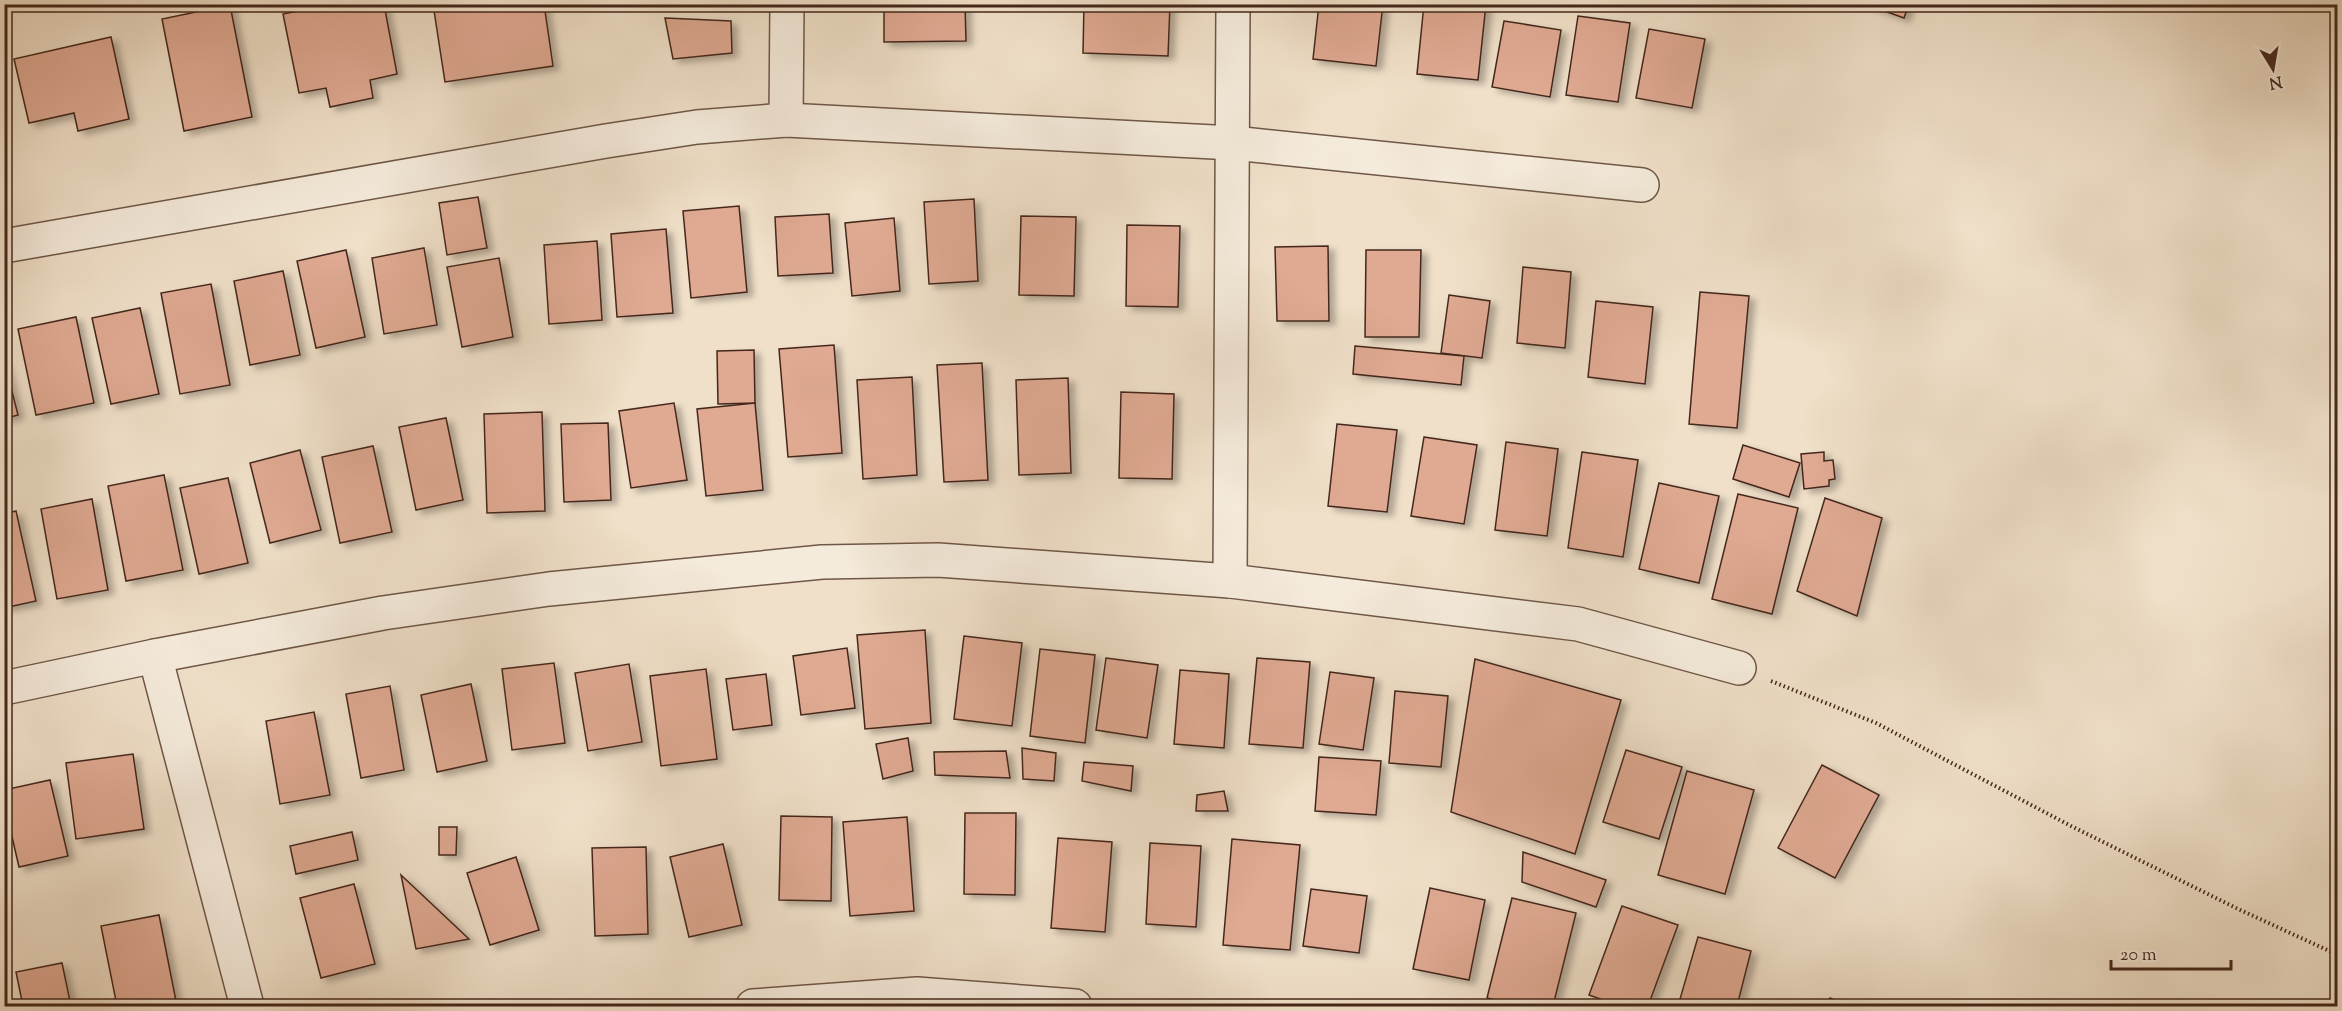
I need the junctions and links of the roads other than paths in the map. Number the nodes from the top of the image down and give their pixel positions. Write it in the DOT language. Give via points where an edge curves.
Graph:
graph roads {
  1 [pos="787,4"];
  2 [pos="1233,4"];
  3 [pos="786,120"];
  4 [pos="1233,143"];
  5 [pos="1642,184"];
  6 [pos="4,246"];
  7 [pos="1230,581"];
  8 [pos="155,656"];
  9 [pos="1739,669"];
  10 [pos="4,688"];
  11 [pos="247,1006"];
  12 [pos="753,1006"];
  13 [pos="1075,1006"];
  1 -- 3 [label="street"];
  2 -- 4 [label="street"];
  3 -- 4 [label="street"];
  3 -- 6 [label="street" via="697,127 606,141"];
  4 -- 5 [label="street"];
  4 -- 7 [label="street"];
  7 -- 8 [label="street" via="938,560 822,562 538,591 383,613"];
  7 -- 9 [label="street" via="1578,624"];
  8 -- 10 [label="street"];
  8 -- 11 [label="street"];
  12 -- 13 [label="street" via="917,994"];
}
